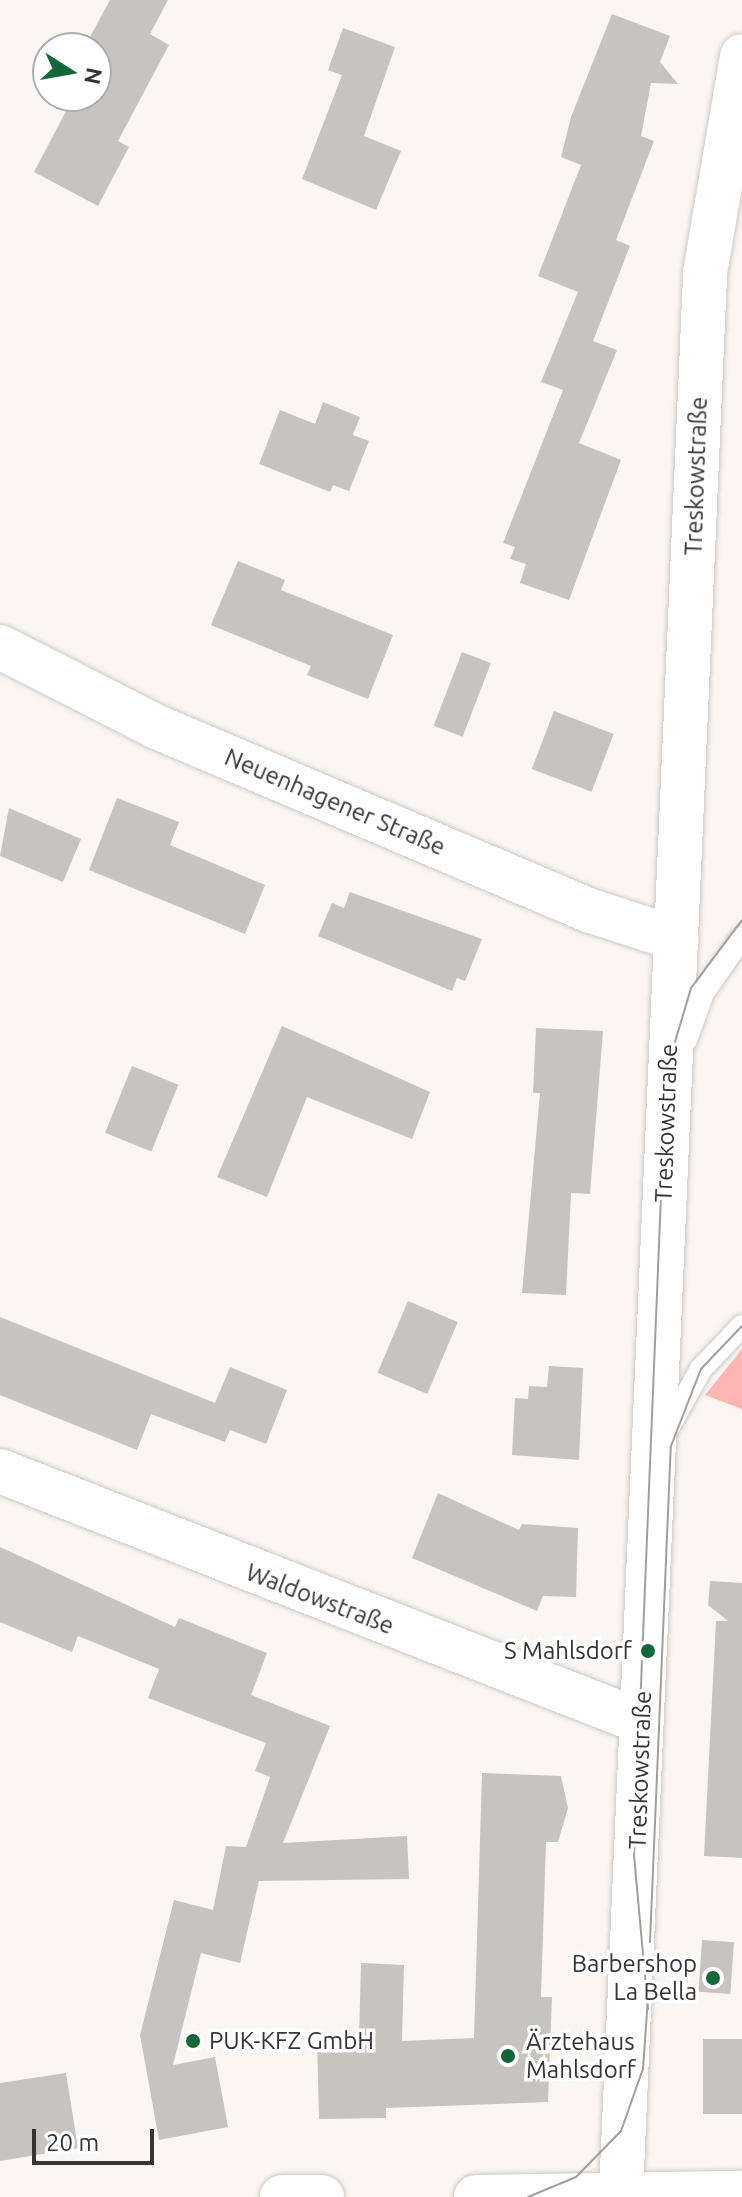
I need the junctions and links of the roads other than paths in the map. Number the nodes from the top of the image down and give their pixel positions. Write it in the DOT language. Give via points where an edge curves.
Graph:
graph roads {
  1 [pos="742,56"];
  2 [pos="0,647"];
  3 [pos="742,937"];
  4 [pos="677,939"];
  5 [pos="665,1150"];
  6 [pos="742,1326"];
  7 [pos="651,1460"];
  8 [pos="0,1471"];
  9 [pos="642,1722"];
  10 [pos="621,2193"];
  11 [pos="742,2193"];
  12 [pos="282,2197"];
  13 [pos="314,2197"];
  14 [pos="322,2197"];
  15 [pos="476,2197"];
  1 -- 4 [label="street, Treskowstraße" via="705,273"];
  2 -- 4 [label="street, Neuenhagener Straße" via="157,727 591,911"];
  3 -- 5 [label="lane" via="692,1019"];
  4 -- 5 [label="street, Treskowstraße"];
  5 -- 7 [label="street, Treskowstraße"];
  6 -- 7 [label="lane" via="701,1369"];
  7 -- 9 [label="street, Treskowstraße"];
  8 -- 9 [label="street, Waldowstraße"];
  9 -- 10 [label="street, Treskowstraße"];
  10 -- 11 [label="street"];
  10 -- 15 [label="street"];
  12 -- 13 [label="street"];
  13 -- 14 [label="street"];
}
